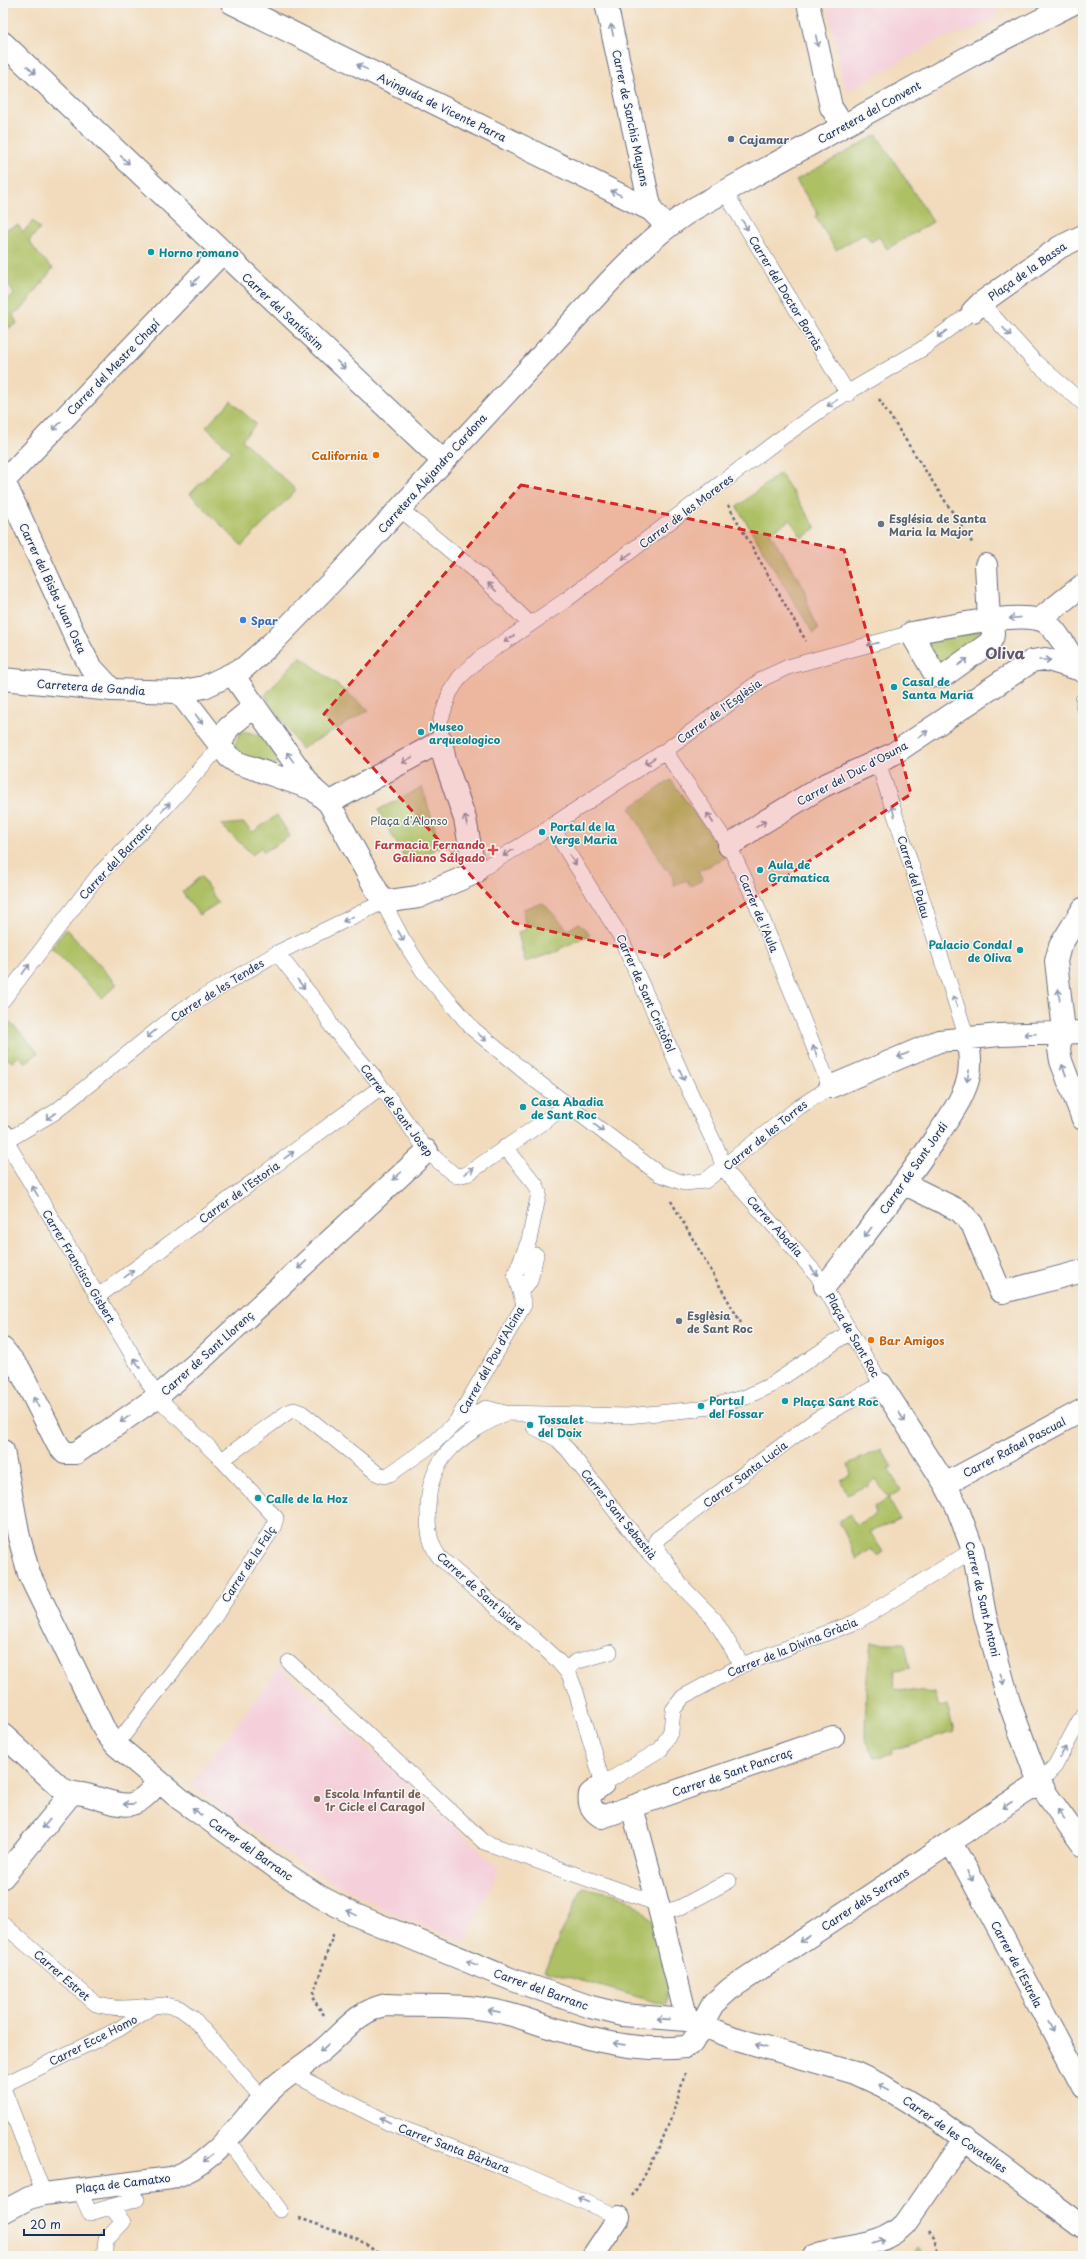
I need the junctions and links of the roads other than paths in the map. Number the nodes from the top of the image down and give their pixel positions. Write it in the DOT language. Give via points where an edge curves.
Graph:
graph roads {
  1 [pos="232,3"];
  2 [pos="606,3"];
  3 [pos="808,3"];
  4 [pos="1074,3"];
  5 [pos="3,43"];
  6 [pos="843,126"];
  7 [pos="725,192"];
  8 [pos="651,210"];
  9 [pos="667,227"];
  10 [pos="1083,236"];
  11 [pos="222,253"];
  12 [pos="977,307"];
  13 [pos="848,394"];
  14 [pos="1083,403"];
  15 [pos="443,461"];
  16 [pos="3,480"];
  17 [pos="400,509"];
  18 [pos="986,565"];
  19 [pos="1083,585"];
  20 [pos="1040,619"];
  21 [pos="989,620"];
  22 [pos="530,624"];
  23 [pos="911,633"];
  24 [pos="1082,671"];
  25 [pos="233,674"];
  26 [pos="3,679"];
  27 [pos="112,690"];
  28 [pos="179,692"];
  29 [pos="1083,700"];
  30 [pos="255,706"];
  31 [pos="1083,706"];
  32 [pos="441,741"];
  33 [pos="220,746"];
  34 [pos="665,751"];
  35 [pos="878,762"];
  36 [pos="313,789"];
  37 [pos="329,803"];
  38 [pos="546,830"];
  39 [pos="729,846"];
  40 [pos="476,873"];
  41 [pos="383,902"];
  42 [pos="1083,909"];
  43 [pos="277,953"];
  44 [pos="3,1000"];
  45 [pos="1083,1032"];
  46 [pos="1061,1034"];
  47 [pos="967,1038"];
  48 [pos="381,1087"];
  49 [pos="830,1087"];
  50 [pos="568,1104"];
  51 [pos="1083,1119"];
  52 [pos="4,1138"];
  53 [pos="505,1147"];
  54 [pos="427,1151"];
  55 [pos="723,1168"];
  56 [pos="905,1184"];
  57 [pos="536,1255"];
  58 [pos="1083,1271"];
  59 [pos="825,1286"];
  60 [pos="520,1292"];
  61 [pos="97,1297"];
  62 [pos="850,1332"];
  63 [pos="3,1348"];
  64 [pos="881,1384"];
  65 [pos="157,1397"];
  66 [pos="1083,1410"];
  67 [pos="505,1414"];
  68 [pos="456,1422"];
  69 [pos="534,1427"];
  70 [pos="3,1451"];
  71 [pos="222,1460"];
  72 [pos="945,1484"];
  73 [pos="973,1550"];
  74 [pos="681,1586"];
  75 [pos="610,1652"];
  76 [pos="289,1662"];
  77 [pos="742,1665"];
  78 [pos="566,1670"];
  79 [pos="1083,1714"];
  80 [pos="3,1735"];
  81 [pos="833,1737"];
  82 [pos="116,1745"];
  83 [pos="158,1782"];
  84 [pos="1040,1783"];
  85 [pos="603,1784"];
  86 [pos="71,1794"];
  87 [pos="632,1807"];
  88 [pos="950,1842"];
  89 [pos="1083,1844"];
  90 [pos="3,1877"];
  91 [pos="729,1882"];
  92 [pos="659,1908"];
  93 [pos="3,1924"];
  94 [pos="153,2006"];
  95 [pos="694,2029"];
  96 [pos="291,2073"];
  97 [pos="3,2084"];
  98 [pos="1083,2087"];
  99 [pos="3,2088"];
  100 [pos="263,2098"];
  101 [pos="965,2138"];
  102 [pos="228,2141"];
  103 [pos="79,2189"];
  104 [pos="44,2194"];
  105 [pos="137,2199"];
  106 [pos="111,2207"];
  107 [pos="280,2210"];
  108 [pos="3,2212"];
  109 [pos="619,2216"];
  110 [pos="1083,2226"];
  111 [pos="104,2256"];
  112 [pos="593,2256"];
  113 [pos="814,2256"];
  8 -- 1 [label="street, Avinguda de Vicente Parra, one-way"];
  8 -- 2 [label="street, Carrer de Sanchis Mayans, one-way"];
  3 -- 6 [label="street, one-way" via="831,107"];
  4 -- 6 [label="street, Carretera del Convent" via="972,55"];
  5 -- 11 [label="street, Carrer del Santíssim, one-way"];
  6 -- 7 [label="street, Carretera del Convent"];
  7 -- 9 [label="street, Carretera del Convent"];
  7 -- 13 [label="lane, Carrer del Doctor Borràs, one-way"];
  8 -- 9 [label="street"];
  9 -- 15 [label="street, Carretera Alejandro Cardona" via="610,281"];
  10 -- 12 [label="street, Plaça de la Bassa" via="1060,247"];
  11 -- 15 [label="street, Carrer del Santíssim, one-way"];
  11 -- 16 [label="street, Carrer del Mestre Chapí, one-way"];
  12 -- 13 [label="lane, Carrer de les Moreres, one-way" via="922,349"];
  12 -- 14 [label="lane, one-way"];
  13 -- 22 [label="lane, Carrer de les Moreres, one-way" via="835,400"];
  15 -- 17 [label="street, Carretera Alejandro Cardona"];
  16 -- 27 [label="street, Carrer del Bisbe Juan Osta" via="90,666"];
  22 -- 17 [label="lane, one-way" via="482,577"];
  17 -- 25 [label="street, Carretera Alejandro Cardona" via="272,643 254,660"];
  18 -- 21 [label="street"];
  19 -- 20 [label="street"];
  20 -- 21 [label="street, one-way" via="1029,616"];
  20 -- 24 [label="street" via="1048,624"];
  21 -- 23 [label="street"];
  23 -- 21 [label="street, one-way" via="936,676 945,675 993,639 994,633"];
  22 -- 32 [label="lane, Carrer de les Moreres, one-way" via="479,659 460,677 444,706 440,722"];
  23 -- 34 [label="lane, Carrer de l'Esglèsia, one-way" via="788,667 764,678"];
  35 -- 24 [label="street, Carrer del Duc d'Osuna, one-way" via="1032,661 1045,659"];
  25 -- 28 [label="street, Carretera Alejandro Cardona" via="204,687"];
  25 -- 30 [label="street"];
  26 -- 27 [label="street, Carretera de Gandia"];
  27 -- 28 [label="street, Carretera de Gandia"];
  28 -- 33 [label="street, one-way"];
  29 -- 31 [label="lane"];
  30 -- 33 [label="street" via="228,728"];
  36 -- 30 [label="street, one-way"];
  32 -- 37 [label="street, one-way"];
  40 -- 32 [label="street, one-way" via="465,819 445,761"];
  33 -- 36 [label="street" via="224,753 238,762"];
  44 -- 33 [label="lane, Carrer del Barranc, one-way" via="96,879 165,808"];
  34 -- 38 [label="lane, Carrer de l'Esglèsia, one-way"];
  39 -- 34 [label="lane, Carrer de l'Aula, one-way"];
  39 -- 35 [label="street, Carrer del Duc d'Osuna, one-way" via="819,789"];
  47 -- 35 [label="lane, Carrer del Palau, one-way"];
  36 -- 37 [label="street"];
  37 -- 41 [label="street"];
  38 -- 40 [label="lane, Carrer de l'Esglèsia, one-way"];
  38 -- 55 [label="lane, Carrer de Sant Cristòfol, one-way" via="620,934 719,1153"];
  49 -- 39 [label="lane, Carrer de l'Aula, one-way" via="753,896"];
  40 -- 41 [label="street" via="418,897"];
  41 -- 43 [label="lane, Carrer de les Tendes, one-way"];
  41 -- 50 [label="lane, one-way" via="423,971 452,1006 481,1036"];
  46 -- 42 [label="street, one-way" via="1063,1022 1056,969 1057,953"];
  43 -- 48 [label="lane, Carrer de Sant Josep, one-way"];
  43 -- 52 [label="lane, Carrer de les Tendes, one-way" via="177,1013 55,1112"];
  45 -- 46 [label="street"];
  46 -- 47 [label="street, one-way"];
  51 -- 46 [label="street, one-way" via="1060,1060"];
  47 -- 49 [label="street, one-way" via="939,1041 921,1047"];
  47 -- 56 [label="street, Carrer de Sant Jordi, one-way" via="970,1063 964,1091"];
  48 -- 54 [label="lane, Carrer de Sant Josep"];
  61 -- 48 [label="lane, Carrer de l'Estoria, one-way"];
  49 -- 55 [label="lane, Carrer de les Torres" via="799,1107"];
  50 -- 53 [label="lane, Carrer de Sant Josep"];
  50 -- 55 [label="lane, Carrer de les Torres, one-way" via="659,1174 684,1183 699,1183 713,1177"];
  61 -- 52 [label="lane, Carrer Francisco Gisbert, one-way"];
  54 -- 53 [label="lane, Carrer de Sant Josep, one-way" via="457,1176 466,1174"];
  53 -- 60 [label="lane, Carrer del Pou d'Alcina" via="536,1185 539,1193 528,1240 515,1275"];
  54 -- 65 [label="street, Carrer de Sant Llorenç, one-way" via="218,1345"];
  55 -- 59 [label="lane, Carrer Abadia, one-way"];
  56 -- 58 [label="street" via="967,1216 1000,1291"];
  56 -- 59 [label="street, Carrer de Sant Jordi, one-way"];
  57 -- 60 [label="lane" via="530,1281"];
  59 -- 62 [label="lane, Plaça de Sant Roc"];
  60 -- 68 [label="lane, Carrer del Pou d'Alcina" via="524,1305"];
  65 -- 61 [label="lane, Carrer Francisco Gisbert, one-way"];
  62 -- 64 [label="lane, Plaça de Sant Roc"];
  62 -- 67 [label="lane" via="771,1386 746,1397 702,1409 627,1416"];
  65 -- 63 [label="street, Carrer de Sant Llorenç, one-way" via="76,1453 65,1453 58,1445 20,1370"];
  64 -- 72 [label="street, Carrer de Sant Antoni, one-way"];
  64 -- 74 [label="lane, Carrer Santa Lucia" via="817,1419 657,1539 656,1546"];
  65 -- 71 [label="lane, Carrer de la Falç"];
  66 -- 72 [label="street, Carrer Rafael Pascual"];
  67 -- 68 [label="lane" via="486,1408"];
  67 -- 78 [label="lane, Carrer de Sant Isidre" via="475,1429 440,1460 429,1486 429,1536 440,1558"];
  68 -- 71 [label="lane" via="433,1444 384,1476 378,1474 302,1413 294,1410"];
  69 -- 74 [label="lane, Carrer Sant Sebastià" via="557,1439 568,1450 644,1548"];
  70 -- 82 [label="street, Carrer del Barranc" via="19,1537 31,1580 106,1732"];
  71 -- 82 [label="lane, Carrer de la Falç" via="276,1521 213,1619"];
  72 -- 73 [label="street, Carrer de Sant Antoni" via="957,1507"];
  73 -- 77 [label="lane, Carrer de la Divina Gràcia" via="856,1622"];
  73 -- 84 [label="street, Carrer de Sant Antoni, one-way" via="996,1659 1009,1702"];
  74 -- 77 [label="lane, Carrer Sant Sebastià" via="714,1619"];
  75 -- 78 [label="lane" via="575,1662"];
  76 -- 92 [label="lane" via="484,1842"];
  77 -- 85 [label="lane, Carrer de la Divina Gràcia" via="683,1697 673,1710 671,1731 660,1749 653,1756"];
  78 -- 85 [label="lane, Carrer de Sant Isidre" via="576,1692"];
  84 -- 79 [label="lane, one-way" via="1055,1766"];
  80 -- 86 [label="street" via="61,1788"];
  81 -- 87 [label="street, Carrer de Sant Pancraç"];
  82 -- 83 [label="street, Carrer del Barranc"];
  83 -- 86 [label="street, one-way" via="146,1798 128,1806 81,1793"];
  95 -- 83 [label="street, Carrer del Barranc, one-way" via="590,2008 513,1980 343,1909 251,1851"];
  84 -- 88 [label="street, Carrer dels Serrans, one-way"];
  89 -- 84 [label="street, Carrer de Sant Antoni, one-way"];
  85 -- 87 [label="street, Carrer de la Divina Gràcia" via="590,1794 589,1802 597,1814 602,1817"];
  86 -- 90 [label="street, one-way"];
  87 -- 92 [label="street"];
  88 -- 95 [label="street, Carrer dels Serrans, one-way" via="730,1989"];
  88 -- 98 [label="street, Carrer de l'Estrela, one-way"];
  91 -- 92 [label="lane" via="679,1908"];
  92 -- 95 [label="street"];
  93 -- 94 [label="lane, Carrer Estret" via="96,2004 124,2009"];
  94 -- 97 [label="lane, Carrer Ecce Homo" via="119,2029"];
  94 -- 100 [label="lane" via="179,2008 190,2015"];
  95 -- 96 [label="street, Plaça de Camatxo, one-way" via="685,2047 617,2044 558,2030 505,2013 464,2006 386,2005 374,2007 352,2021 320,2052"];
  101 -- 95 [label="street, Carrer de les Covatelles, one-way" via="905,2099 855,2073"];
  96 -- 100 [label="street, Plaça de Camatxo"];
  109 -- 96 [label="lane, Carrer Santa Bàrbara, one-way" via="513,2171 391,2124"];
  99 -- 104 [label="lane"];
  100 -- 102 [label="street, Plaça de Camatxo"];
  101 -- 110 [label="street, Carrer de les Covatelles"];
  113 -- 101 [label="street, one-way" via="877,2242 898,2232"];
  102 -- 103 [label="street, Plaça de Camatxo, one-way" via="196,2168 171,2178"];
  102 -- 107 [label="lane"];
  103 -- 104 [label="street, Plaça de Camatxo"];
  103 -- 106 [label="lane" via="90,2213"];
  104 -- 108 [label="street, Plaça de Camatxo"];
  105 -- 106 [label="lane"];
  106 -- 111 [label="lane" via="123,2222 106,2240"];
  109 -- 112 [label="street"];
}
